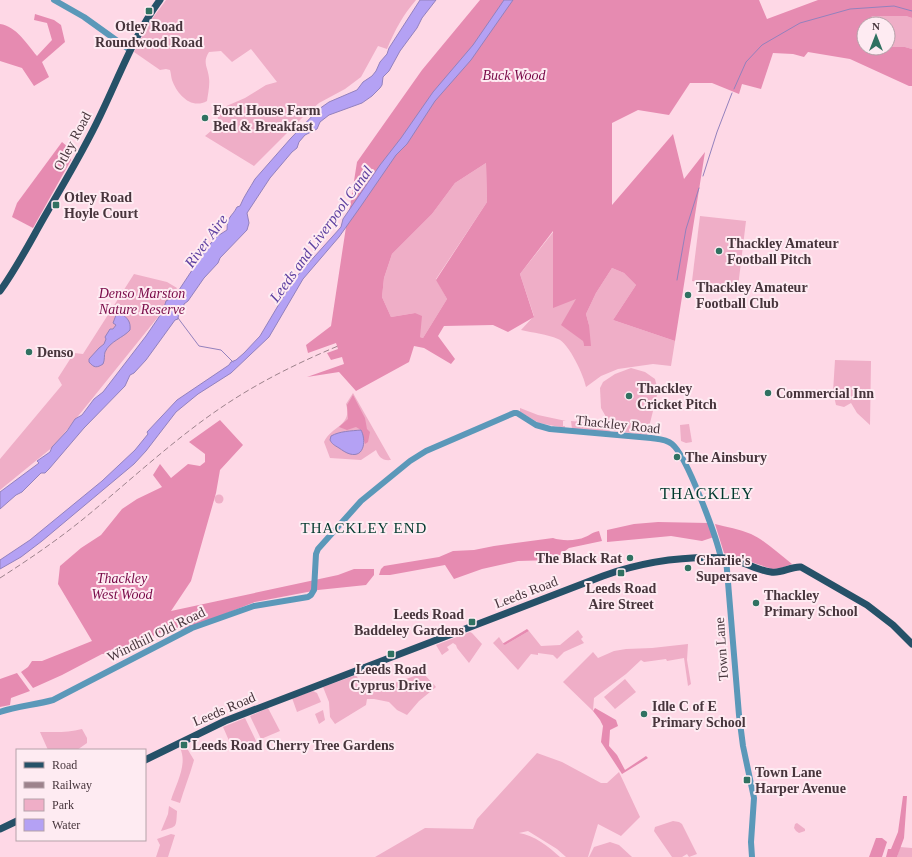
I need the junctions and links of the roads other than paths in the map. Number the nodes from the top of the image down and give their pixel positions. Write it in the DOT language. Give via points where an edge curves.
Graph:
graph roads {
  1 [pos="54,0"];
  2 [pos="160,0"];
  3 [pos="130,50"];
  4 [pos="0,291"];
  5 [pos="513,413"];
  6 [pos="723,558"];
  7 [pos="912,644"];
  8 [pos="0,712"];
  9 [pos="146,760"];
  10 [pos="16,822"];
  11 [pos="0,830"];
  12 [pos="752,857"];
  1 -- 3 [label="street" via="90,21"];
  2 -- 3 [label="main road, Otley Road"];
  3 -- 4 [label="main road, Otley Road" via="97,123 66,181"];
  5 -- 6 [label="street, Thackley Road" via="550,429 651,438 671,443 690,474"];
  5 -- 8 [label="street, Windhill Old Road" via="426,451 361,501 318,550 312,595 254,606 192,628 53,700"];
  6 -- 7 [label="main road, Leeds Road" via="735,559 768,572 779,572 796,566 807,569 867,605"];
  6 -- 9 [label="main road, Leeds Road" via="657,562 608,574 230,720"];
  6 -- 12 [label="street, Town Lane" via="743,746 754,798"];
  10 -- 11 [label="main road"];
}
